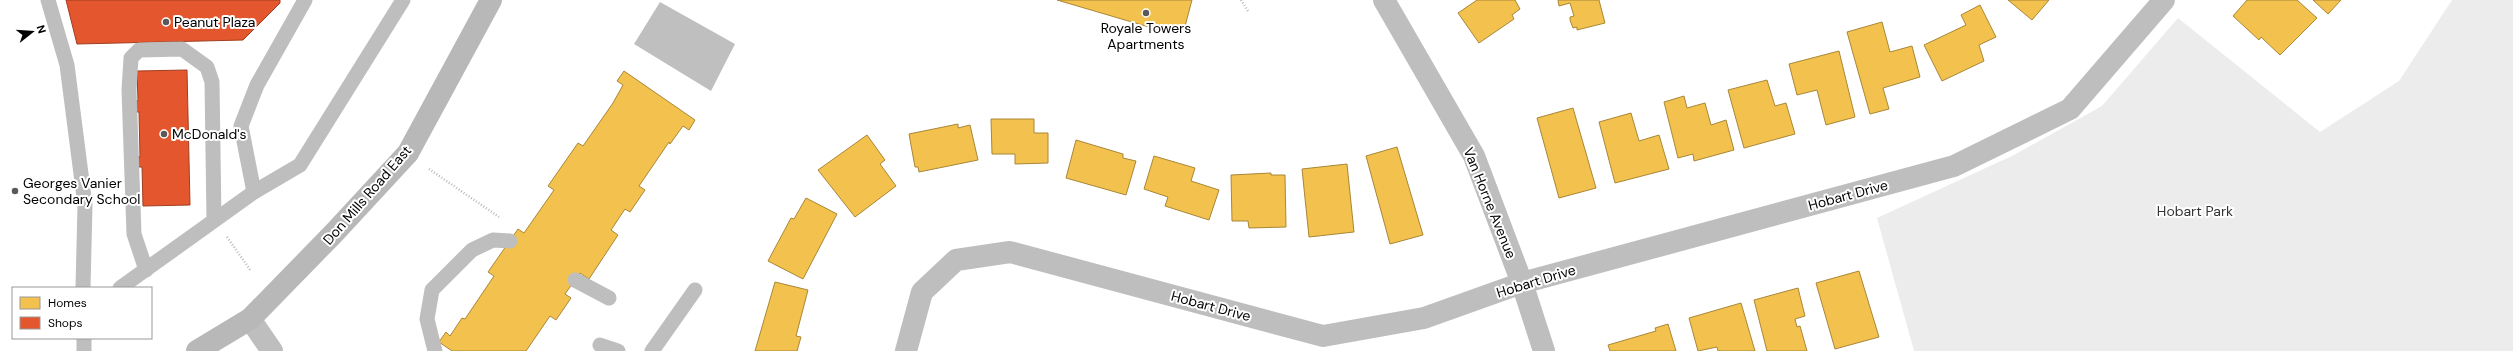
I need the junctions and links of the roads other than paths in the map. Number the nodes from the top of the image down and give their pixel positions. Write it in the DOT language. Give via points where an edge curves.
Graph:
graph roads {
  1 [pos="48,0"];
  2 [pos="305,0"];
  3 [pos="403,0"];
  4 [pos="491,0"];
  5 [pos="1384,0"];
  6 [pos="2164,0"];
  7 [pos="254,192"];
  8 [pos="214,220"];
  9 [pos="510,241"];
  10 [pos="146,270"];
  11 [pos="575,280"];
  12 [pos="1522,283"];
  13 [pos="83,287"];
  14 [pos="121,287"];
  15 [pos="695,290"];
  16 [pos="609,298"];
  17 [pos="250,319"];
  18 [pos="84,339"];
  19 [pos="600,344"];
  20 [pos="84,351"];
  21 [pos="197,351"];
  22 [pos="272,351"];
  23 [pos="435,351"];
  24 [pos="618,351"];
  25 [pos="652,351"];
  26 [pos="906,351"];
  27 [pos="1544,351"];
  1 -- 13 [label="lane" via="67,65 85,205"];
  2 -- 7 [label="lane" via="257,85 240,126"];
  3 -- 7 [label="lane" via="300,165"];
  4 -- 17 [label="main road, Don Mills Road East" via="408,153"];
  5 -- 12 [label="street, Van Horne Avenue" via="1474,156"];
  6 -- 12 [label="street, Hobart Drive" via="2070,109 1954,166"];
  7 -- 8 [label="lane"];
  8 -- 10 [label="lane"];
  8 -- 10 [label="lane" via="212,82 207,67 182,49 139,50 131,58 129,90 134,234"];
  9 -- 23 [label="lane" via="493,240 472,250 432,290 427,319"];
  10 -- 14 [label="lane"];
  11 -- 16 [label="lane"];
  12 -- 26 [label="street, Hobart Drive" via="1424,318 1323,336 1010,252 956,260 922,292"];
  12 -- 27 [label="street, Van Horne Avenue"];
  15 -- 25 [label="lane"];
  17 -- 21 [label="main road, Don Mills Road East"];
  17 -- 22 [label="street"];
  18 -- 20 [label="lane"];
  19 -- 24 [label="lane"];
}
